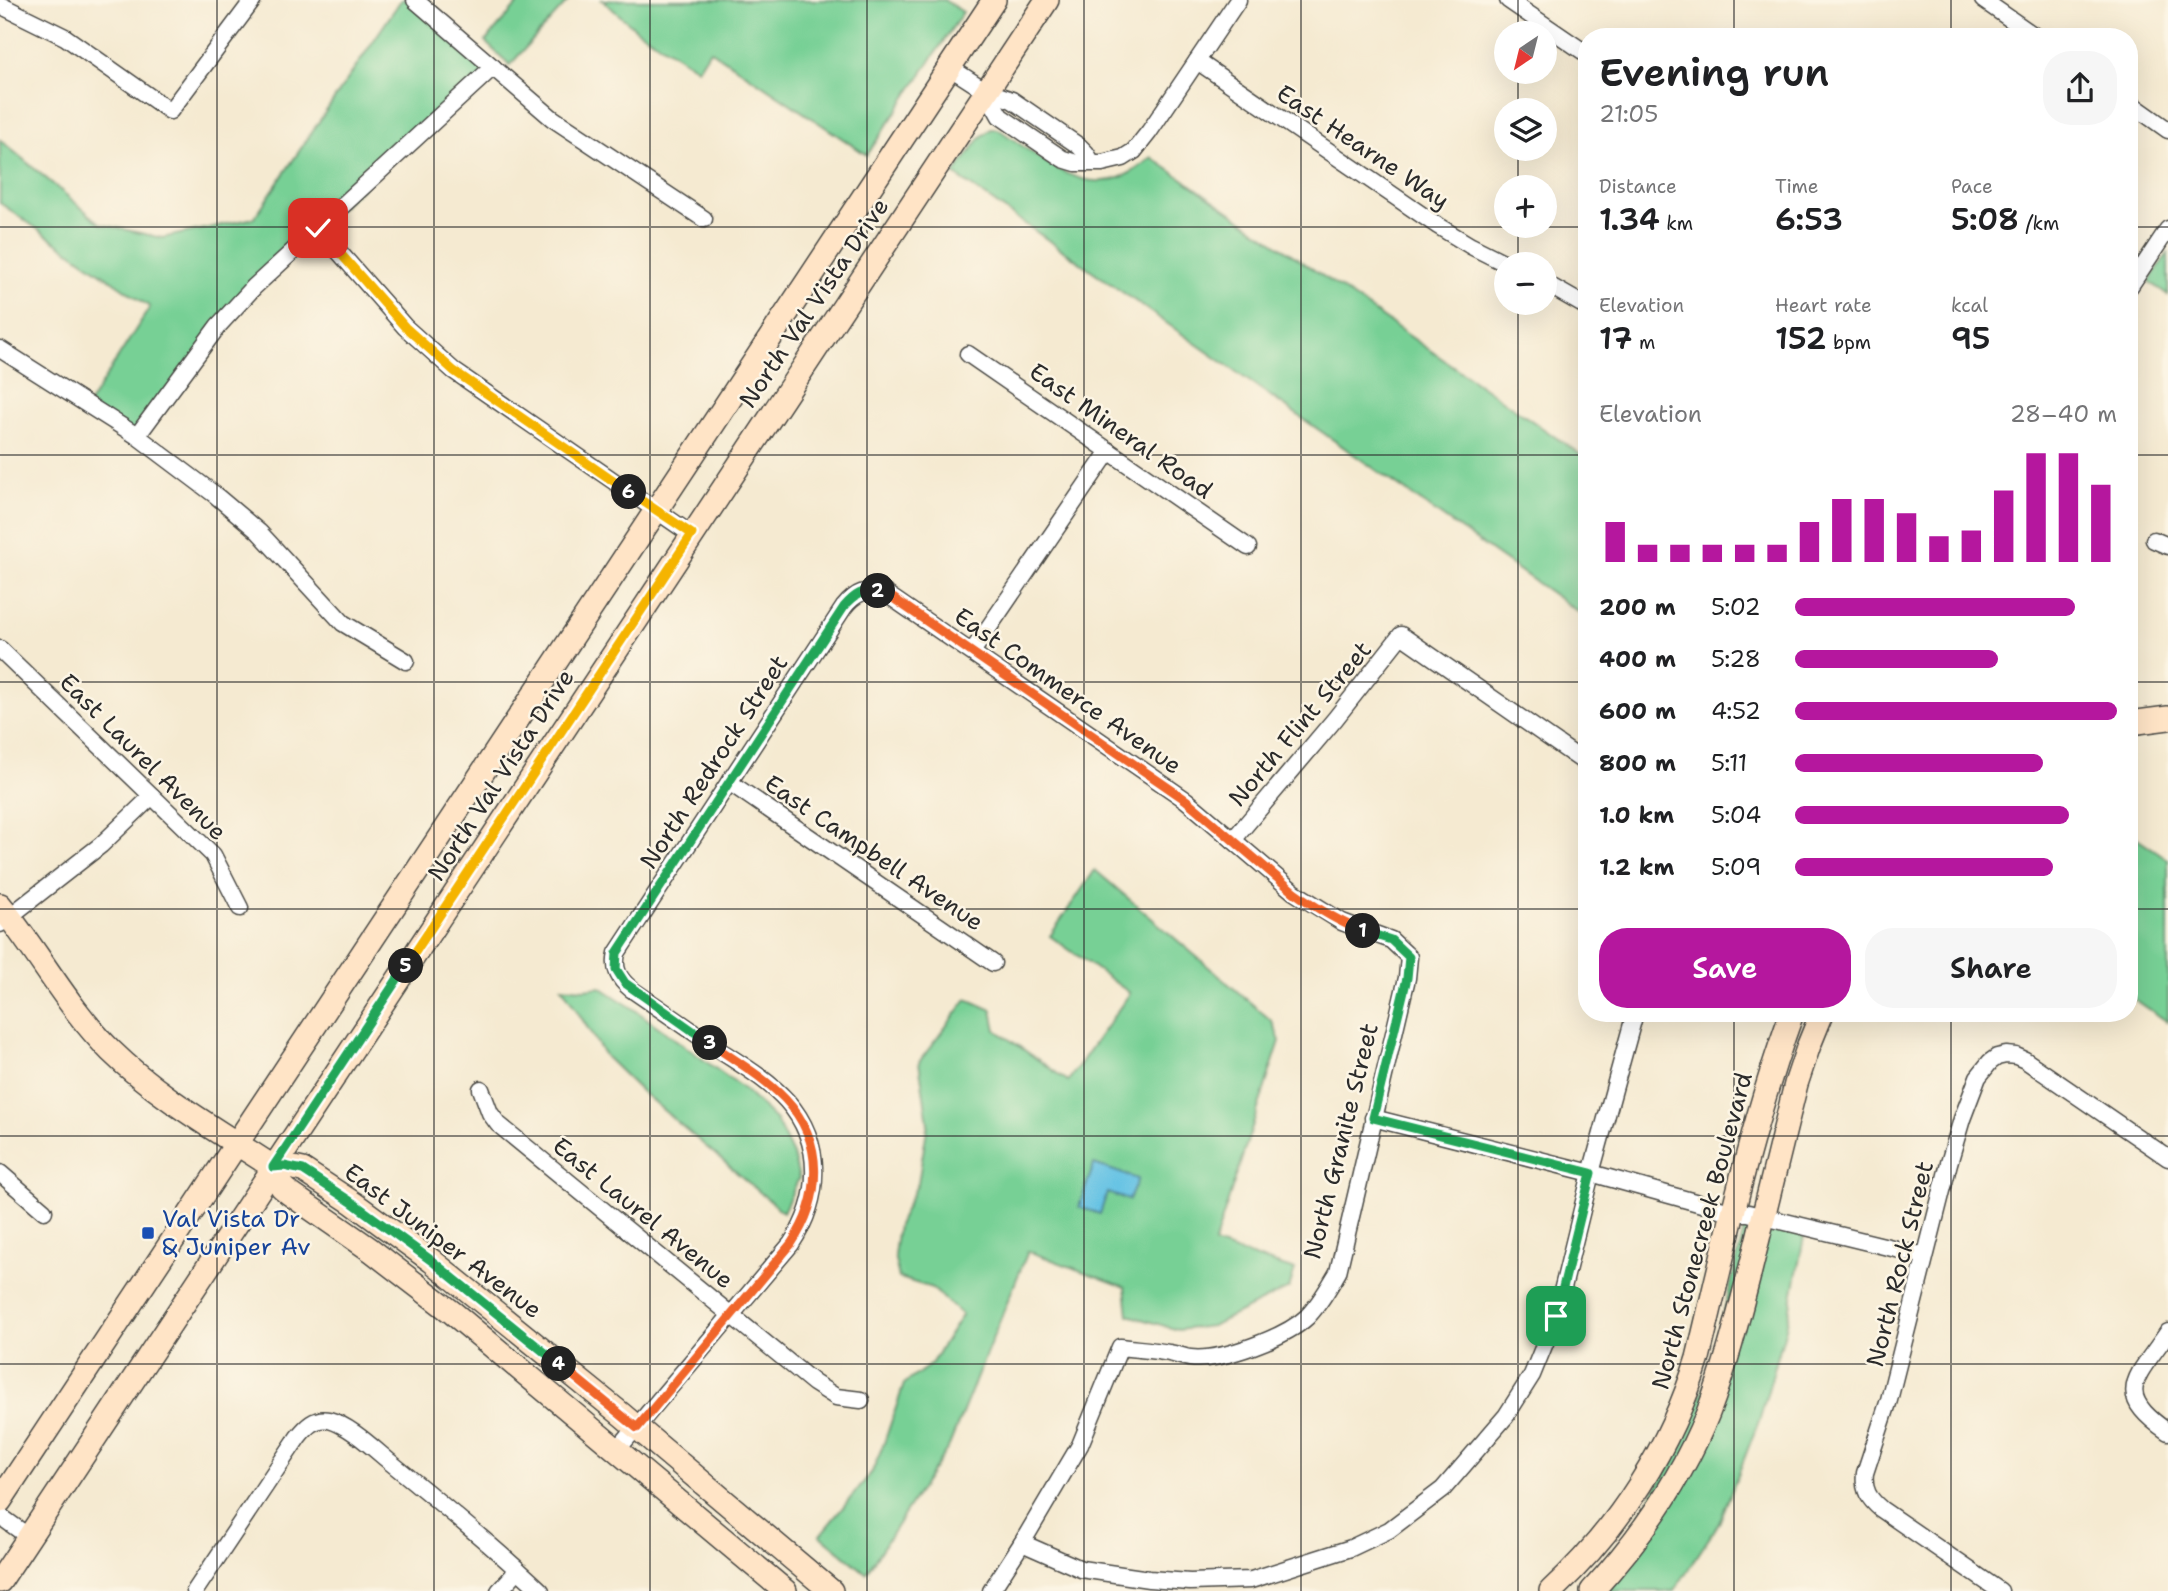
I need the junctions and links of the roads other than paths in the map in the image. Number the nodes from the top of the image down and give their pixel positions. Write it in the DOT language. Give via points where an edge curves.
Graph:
graph roads {
  1 [pos="253,0"];
  2 [pos="415,0"];
  3 [pos="994,0"];
  4 [pos="1047,0"];
  5 [pos="1238,0"];
  6 [pos="1508,0"];
  7 [pos="1983,0"];
  8 [pos="0,5"];
  9 [pos="2023,28"];
  10 [pos="1578,48"];
  11 [pos="1197,61"];
  12 [pos="493,67"];
  13 [pos="949,67"];
  14 [pos="986,91"];
  15 [pos="2138,109"];
  16 [pos="2168,130"];
  17 [pos="704,219"];
  18 [pos="318,228"];
  19 [pos="2168,229"];
  20 [pos="1494,257"];
  21 [pos="2138,274"];
  22 [pos="1557,290"];
  23 [pos="1578,302"];
  24 [pos="0,349"];
  25 [pos="968,354"];
  26 [pos="137,436"];
  27 [pos="1109,451"];
  28 [pos="655,510"];
  29 [pos="692,534"];
  30 [pos="1248,547"];
  31 [pos="866,590"];
  32 [pos="0,649"];
  33 [pos="972,652"];
  34 [pos="407,661"];
  35 [pos="2168,718"];
  36 [pos="2138,722"];
  37 [pos="1578,758"];
  38 [pos="729,782"];
  39 [pos="152,796"];
  40 [pos="1233,840"];
  41 [pos="240,908"];
  42 [pos="3,915"];
  43 [pos="1409,957"];
  44 [pos="993,963"];
  45 [pos="1632,1022"];
  46 [pos="1788,1022"];
  47 [pos="1818,1022"];
  48 [pos="481,1089"];
  49 [pos="1373,1118"];
  50 [pos="236,1143"];
  51 [pos="2168,1158"];
  52 [pos="273,1167"];
  53 [pos="0,1173"];
  54 [pos="1591,1173"];
  55 [pos="44,1211"];
  56 [pos="1734,1213"];
  57 [pos="1763,1217"];
  58 [pos="1925,1256"];
  59 [pos="732,1316"];
  60 [pos="2168,1332"];
  61 [pos="861,1400"];
  62 [pos="637,1428"];
  63 [pos="2168,1432"];
  64 [pos="617,1450"];
  65 [pos="0,1502"];
  66 [pos="0,1517"];
  67 [pos="29,1537"];
  68 [pos="1022,1543"];
  69 [pos="519,1570"];
  70 [pos="0,1581"];
  71 [pos="195,1591"];
  72 [pos="499,1591"];
  73 [pos="541,1591"];
  74 [pos="785,1591"];
  75 [pos="831,1591"];
  76 [pos="991,1591"];
  77 [pos="1551,1591"];
  78 [pos="1592,1591"];
  79 [pos="2000,1591"];
  1 -- 8 [label="street" via="170,111 65,37"];
  2 -- 12 [label="street"];
  3 -- 13 [label="main road, North Val Vista Drive"];
  4 -- 14 [label="main road, North Val Vista Drive"];
  5 -- 11 [label="street"];
  6 -- 10 [label="street"];
  7 -- 9 [label="street"];
  11 -- 14 [label="street" via="1142,142 1124,158 1102,163 1091,161 1079,146 1012,100"];
  11 -- 20 [label="street, East Hearne Way" via="1446,232"];
  12 -- 17 [label="street" via="570,131"];
  12 -- 18 [label="street"];
  13 -- 14 [label="street"];
  13 -- 28 [label="main road, North Val Vista Drive"];
  14 -- 29 [label="main road, North Val Vista Drive"];
  15 -- 16 [label="street"];
  18 -- 26 [label="street" via="218,326"];
  18 -- 28 [label="street" via="405,327 454,371"];
  19 -- 21 [label="street"];
  22 -- 23 [label="street"];
  24 -- 26 [label="street"];
  25 -- 27 [label="street, East Mineral Road"];
  26 -- 34 [label="street" via="259,532 344,623"];
  27 -- 30 [label="street, East Mineral Road"];
  27 -- 33 [label="street"];
  28 -- 29 [label="street"];
  28 -- 50 [label="main road, North Val Vista Drive"];
  29 -- 52 [label="main road, North Val Vista Drive"];
  31 -- 33 [label="street, East Commerce Avenue" via="893,598"];
  31 -- 38 [label="street, North Redrock Street" via="844,607"];
  32 -- 39 [label="street, East Laurel Avenue"];
  33 -- 40 [label="street, East Commerce Avenue" via="1175,793"];
  35 -- 36 [label="main road"];
  37 -- 40 [label="street, North Flint Street" via="1401,635"];
  38 -- 44 [label="street, East Campbell Avenue"];
  38 -- 59 [label="street, North Redrock Street" via="620,946 615,961 619,976 631,989 786,1100 809,1138 816,1181 804,1223"];
  39 -- 41 [label="street, East Laurel Avenue" via="213,855"];
  39 -- 42 [label="street" via="101,845"];
  40 -- 43 [label="street, East Commerce Avenue" via="1309,903 1358,929 1391,940"];
  42 -- 50 [label="main road, East Juniper Avenue" via="111,1051 154,1088"];
  43 -- 49 [label="street, North Granite Street"];
  45 -- 54 [label="street"];
  46 -- 56 [label="main road, North Stonecreek Boulevard"];
  47 -- 57 [label="main road" via="1796,1084"];
  48 -- 59 [label="street, East Laurel Avenue" via="498,1124"];
  49 -- 54 [label="street"];
  49 -- 68 [label="street, North Granite Street" via="1338,1272 1321,1300 1306,1318 1281,1333 1226,1355 1192,1359 1120,1346 1080,1445"];
  50 -- 52 [label="main road, East Juniper Avenue"];
  50 -- 65 [label="main road, North Val Vista Drive"];
  51 -- 58 [label="street, North Rock Street" via="2025,1060 1997,1057 1978,1077 1962,1119"];
  52 -- 62 [label="main road, East Juniper Avenue" via="303,1170 353,1203 432,1261"];
  52 -- 64 [label="main road, East Juniper Avenue" via="289,1193 414,1282"];
  52 -- 67 [label="main road, North Val Vista Drive"];
  53 -- 55 [label="street"];
  54 -- 56 [label="street"];
  54 -- 68 [label="street" via="1556,1316 1532,1375 1497,1426 1443,1489 1389,1530 1351,1548 1251,1580 1176,1581 1081,1569"];
  56 -- 57 [label="street"];
  56 -- 77 [label="main road, North Stonecreek Boulevard" via="1699,1357 1675,1420 1617,1518"];
  57 -- 58 [label="street"];
  57 -- 78 [label="main road" via="1730,1349 1707,1415 1649,1522"];
  58 -- 79 [label="street, North Rock Street" via="1889,1400 1865,1474 1865,1490 1881,1509"];
  59 -- 61 [label="street, East Laurel Avenue" via="824,1390"];
  59 -- 62 [label="street"];
  60 -- 63 [label="street" via="2134,1387 2143,1413"];
  62 -- 64 [label="street"];
  62 -- 75 [label="main road, East Juniper Avenue"];
  64 -- 74 [label="main road, East Juniper Avenue"];
  66 -- 67 [label="street"];
  67 -- 70 [label="main road, North Val Vista Drive"];
  68 -- 76 [label="street, North Granite Street"];
  69 -- 71 [label="street" via="374,1449 338,1424 319,1419 298,1437"];
  69 -- 72 [label="street"];
  69 -- 73 [label="street"];
}
